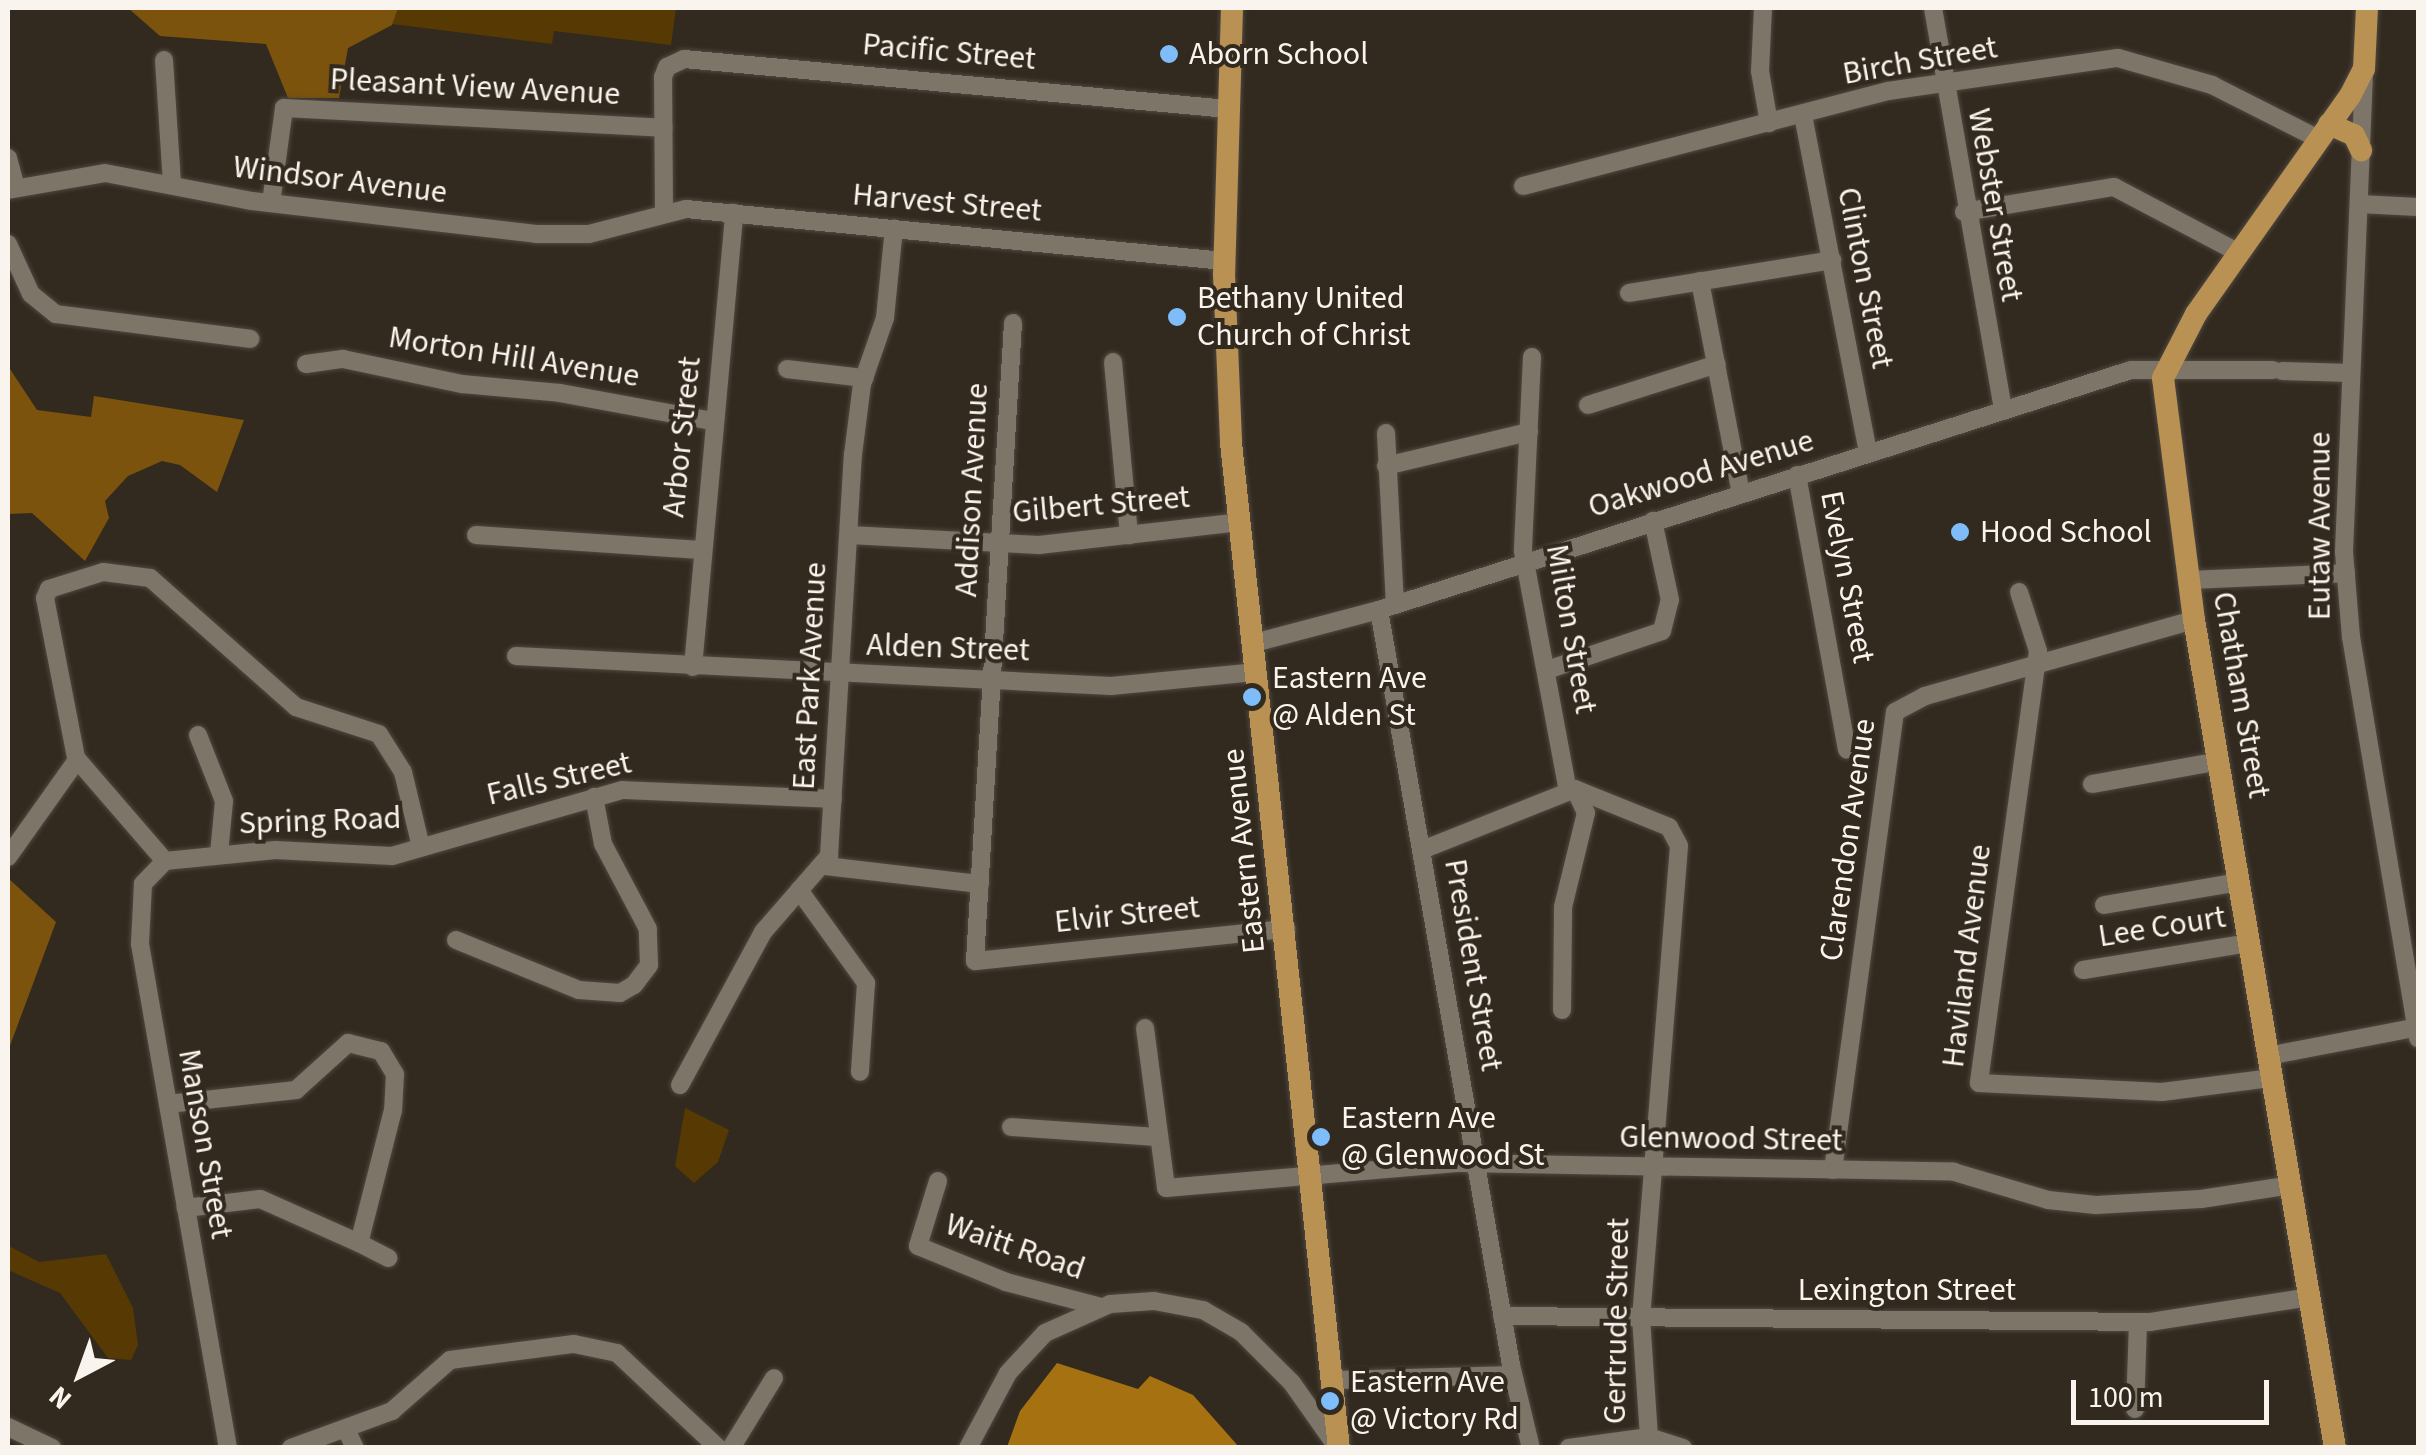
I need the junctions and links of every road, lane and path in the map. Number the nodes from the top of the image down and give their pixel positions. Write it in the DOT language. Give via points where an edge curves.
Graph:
graph roads {
  1 [pos="1232,8"];
  2 [pos="1762,8"];
  3 [pos="1933,8"];
  4 [pos="2367,8"];
  5 [pos="164,60"];
  6 [pos="2364,69"];
  7 [pos="1943,83"];
  8 [pos="1228,109"];
  9 [pos="1803,115"];
  10 [pos="1769,123"];
  11 [pos="663,128"];
  12 [pos="2324,131"];
  13 [pos="2361,150"];
  14 [pos="8,158"];
  15 [pos="172,182"];
  16 [pos="1524,186"];
  17 [pos="12,189"];
  18 [pos="271,203"];
  19 [pos="2358,204"];
  20 [pos="2418,207"];
  21 [pos="664,211"];
  22 [pos="1964,212"];
  23 [pos="734,214"];
  24 [pos="894,228"];
  25 [pos="8,244"];
  26 [pos="2238,253"];
  27 [pos="1224,260"];
  28 [pos="1832,260"];
  29 [pos="1700,281"];
  30 [pos="1629,294"];
  31 [pos="1012,323"];
  32 [pos="250,339"];
  33 [pos="1532,357"];
  34 [pos="1114,362"];
  35 [pos="306,364"];
  36 [pos="1717,364"];
  37 [pos="2167,367"];
  38 [pos="787,369"];
  39 [pos="2351,373"];
  40 [pos="864,378"];
  41 [pos="1588,405"];
  42 [pos="2002,412"];
  43 [pos="713,421"];
  44 [pos="1529,432"];
  45 [pos="1386,433"];
  46 [pos="1868,454"];
  47 [pos="1386,466"];
  48 [pos="1797,475"];
  49 [pos="1741,493"];
  50 [pos="1653,521"];
  51 [pos="1240,522"];
  52 [pos="848,534"];
  53 [pos="476,535"];
  54 [pos="1129,536"];
  55 [pos="998,544"];
  56 [pos="701,550"];
  57 [pos="1526,561"];
  58 [pos="2346,573"];
  59 [pos="2188,580"];
  60 [pos="2019,592"];
  61 [pos="1387,608"];
  62 [pos="2194,620"];
  63 [pos="1254,644"];
  64 [pos="516,656"];
  65 [pos="2035,664"];
  66 [pos="693,667"];
  67 [pos="1547,670"];
  68 [pos="1257,672"];
  69 [pos="841,674"];
  70 [pos="993,678"];
  71 [pos="198,736"];
  72 [pos="1847,749"];
  73 [pos="77,760"];
  74 [pos="2220,761"];
  75 [pos="2092,784"];
  76 [pos="1571,790"];
  77 [pos="594,797"];
  78 [pos="833,800"];
  79 [pos="10,847"];
  80 [pos="421,847"];
  81 [pos="1422,850"];
  82 [pos="219,854"];
  83 [pos="166,861"];
  84 [pos="826,866"];
  85 [pos="2240,882"];
  86 [pos="980,884"];
  87 [pos="799,890"];
  88 [pos="2104,905"];
  89 [pos="1286,928"];
  90 [pos="456,940"];
  91 [pos="2250,943"];
  92 [pos="975,960"];
  93 [pos="2083,970"];
  94 [pos="1562,1010"];
  95 [pos="1146,1028"];
  96 [pos="2418,1031"];
  97 [pos="2270,1067"];
  98 [pos="860,1072"];
  99 [pos="680,1085"];
  100 [pos="168,1104"];
  101 [pos="1011,1127"];
  102 [pos="1159,1137"];
  103 [pos="1480,1165"];
  104 [pos="1653,1167"];
  105 [pos="1833,1170"];
  106 [pos="1313,1174"];
  107 [pos="938,1181"];
  108 [pos="2291,1185"];
  109 [pos="186,1208"];
  110 [pos="359,1243"];
  111 [pos="388,1258"];
  112 [pos="2310,1296"];
  113 [pos="1102,1307"];
  114 [pos="1502,1316"];
  115 [pos="1640,1318"];
  116 [pos="2138,1322"];
  117 [pos="1512,1375"];
  118 [pos="774,1378"];
  119 [pos="1336,1380"];
  120 [pos="2135,1409"];
  121 [pos="8,1427"];
  122 [pos="346,1429"];
  123 [pos="1649,1438"];
  124 [pos="704,1444"];
  125 [pos="52,1448"];
  126 [pos="228,1448"];
  127 [pos="290,1448"];
  128 [pos="355,1448"];
  129 [pos="731,1448"];
  130 [pos="968,1448"];
  131 [pos="1338,1448"];
  132 [pos="1531,1448"];
  133 [pos="1568,1448"];
  134 [pos="1683,1448"];
  135 [pos="2335,1448"];
  1 -- 8 [label="main road, Eastern Avenue"];
  2 -- 10 [label="street" via="1760,72"];
  3 -- 7 [label="street, Webster Street"];
  4 -- 6 [label="main road"];
  5 -- 15 [label="street"];
  6 -- 12 [label="main road"];
  6 -- 13 [label="street, Eutaw Avenue"];
  7 -- 9 [label="street, Birch Street"];
  7 -- 12 [label="street, Birch Street" via="2137,59"];
  7 -- 22 [label="street, Webster Street"];
  8 -- 11 [label="street, Pacific Street" via="702,60 667,66"];
  8 -- 27 [label="main road, Eastern Avenue"];
  9 -- 10 [label="street, Birch Street"];
  9 -- 28 [label="street, Clinton Street"];
  10 -- 16 [label="street, Birch Street"];
  11 -- 18 [label="street, Pleasant View Avenue" via="284,108"];
  11 -- 21 [label="street"];
  12 -- 13 [label="main road" via="2354,135"];
  12 -- 26 [label="main road"];
  13 -- 19 [label="street, Eutaw Avenue"];
  14 -- 17 [label="street"];
  15 -- 17 [label="street, Windsor Avenue" via="91,173"];
  15 -- 18 [label="street, Windsor Avenue"];
  18 -- 21 [label="street, Windsor Avenue" via="536,234 602,231"];
  19 -- 20 [label="street"];
  19 -- 39 [label="street, Eutaw Avenue"];
  21 -- 23 [label="street, Harvest Street"];
  22 -- 26 [label="street" via="2114,187"];
  22 -- 42 [label="street, Webster Street"];
  23 -- 24 [label="street, Harvest Street"];
  23 -- 43 [label="street, Arbor Street"];
  24 -- 27 [label="street, Harvest Street"];
  24 -- 40 [label="street, East Park Avenue" via="884,318"];
  25 -- 32 [label="street" via="31,294 56,314"];
  26 -- 37 [label="main road"];
  27 -- 51 [label="main road, Eastern Avenue"];
  28 -- 29 [label="street"];
  28 -- 46 [label="street, Clinton Street"];
  29 -- 30 [label="street"];
  29 -- 36 [label="street"];
  31 -- 55 [label="street, Addison Avenue"];
  33 -- 44 [label="street, Milton Street"];
  34 -- 54 [label="street"];
  35 -- 43 [label="street, Morton Hill Avenue" via="343,359"];
  36 -- 41 [label="street"];
  36 -- 49 [label="street"];
  37 -- 39 [label="street, Oakwood Avenue"];
  37 -- 42 [label="street, Oakwood Avenue" via="2130,370"];
  37 -- 59 [label="main road, Chatham Street" via="2166,434"];
  38 -- 40 [label="street"];
  39 -- 58 [label="street, Eutaw Avenue"];
  40 -- 52 [label="street, East Park Avenue"];
  42 -- 46 [label="street, Oakwood Avenue"];
  43 -- 56 [label="street, Arbor Street"];
  44 -- 47 [label="street"];
  44 -- 57 [label="street, Milton Street"];
  45 -- 47 [label="street, President Street"];
  46 -- 48 [label="street, Oakwood Avenue"];
  47 -- 61 [label="street, President Street"];
  48 -- 49 [label="street, Oakwood Avenue"];
  48 -- 72 [label="street, Evelyn Street"];
  49 -- 50 [label="street, Oakwood Avenue"];
  50 -- 57 [label="street, Oakwood Avenue"];
  50 -- 67 [label="street" via="1667,576 1668,616 1654,638"];
  51 -- 54 [label="street, Gilbert Street"];
  51 -- 63 [label="main road, Eastern Avenue"];
  52 -- 55 [label="street, Gilbert Street"];
  52 -- 69 [label="street, East Park Avenue"];
  53 -- 56 [label="street"];
  54 -- 55 [label="street, Gilbert Street"];
  55 -- 70 [label="street, Addison Avenue"];
  56 -- 66 [label="street, Arbor Street"];
  57 -- 61 [label="street, Oakwood Avenue"];
  57 -- 67 [label="street, Milton Street"];
  58 -- 59 [label="street"];
  58 -- 96 [label="street, Eutaw Avenue"];
  59 -- 62 [label="main road, Chatham Street"];
  60 -- 65 [label="street" via="2038,651"];
  61 -- 63 [label="street, Oakwood Avenue"];
  61 -- 81 [label="street, President Street"];
  62 -- 65 [label="street, Clarendon Avenue"];
  62 -- 74 [label="main road, Chatham Street"];
  63 -- 68 [label="main road, Eastern Avenue"];
  64 -- 66 [label="street, Alden Street"];
  65 -- 97 [label="street, Haviland Avenue" via="1980,1083 2162,1092"];
  65 -- 105 [label="street, Clarendon Avenue" via="1907,702 1895,712"];
  66 -- 69 [label="street, Alden Street"];
  67 -- 76 [label="street, Milton Street"];
  68 -- 70 [label="street, Alden Street" via="1125,686"];
  68 -- 89 [label="main road, Eastern Avenue"];
  69 -- 70 [label="street, Alden Street"];
  69 -- 78 [label="street, East Park Avenue"];
  70 -- 86 [label="street, Addison Avenue"];
  71 -- 82 [label="street, Spring Road" via="224,801"];
  73 -- 79 [label="street"];
  73 -- 80 [label="street" via="45,598 49,588 78,576 122,570 150,578 177,599 296,707 386,740 403,772"];
  73 -- 83 [label="street"];
  74 -- 75 [label="street"];
  74 -- 85 [label="main road, Chatham Street"];
  76 -- 81 [label="street"];
  76 -- 94 [label="street, Milton Street" via="1586,813 1563,907"];
  76 -- 104 [label="street, Gertrude Street" via="1673,832 1678,874"];
  77 -- 78 [label="street, Falls Street" via="648,788"];
  77 -- 80 [label="street, Falls Street"];
  77 -- 90 [label="street" via="603,844 648,929 648,965 634,985 620,993 579,990"];
  78 -- 84 [label="street, East Park Avenue"];
  80 -- 82 [label="street, Spring Road" via="392,856 316,850"];
  81 -- 103 [label="street, President Street"];
  82 -- 83 [label="street, Spring Road"];
  83 -- 100 [label="street, Manson Street" via="142,884 138,911"];
  84 -- 86 [label="street"];
  84 -- 87 [label="street"];
  85 -- 88 [label="street"];
  85 -- 91 [label="main road, Chatham Street"];
  86 -- 92 [label="street, Addison Avenue"];
  87 -- 98 [label="street" via="866,983"];
  87 -- 99 [label="street" via="763,932"];
  89 -- 92 [label="street, Elvir Street"];
  89 -- 106 [label="main road, Eastern Avenue"];
  91 -- 93 [label="street, Lee Court"];
  91 -- 97 [label="main road, Chatham Street"];
  95 -- 102 [label="street"];
  96 -- 97 [label="street"];
  97 -- 108 [label="main road, Chatham Street"];
  100 -- 109 [label="street, Manson Street"];
  100 -- 110 [label="street" via="296,1090 334,1050 370,1044 395,1074 394,1110"];
  101 -- 102 [label="street"];
  102 -- 106 [label="street, Glenwood Street" via="1166,1188"];
  103 -- 104 [label="street, Glenwood Street"];
  103 -- 106 [label="street, Glenwood Street"];
  103 -- 114 [label="street, President Street"];
  104 -- 105 [label="street, Glenwood Street"];
  104 -- 115 [label="street, Gertrude Street"];
  105 -- 108 [label="street, Glenwood Street" via="1954,1172 2048,1200 2096,1205"];
  106 -- 119 [label="main road, Eastern Avenue"];
  107 -- 113 [label="street, Waitt Road" via="918,1246 1006,1282"];
  108 -- 112 [label="main road, Chatham Street"];
  109 -- 110 [label="street" via="260,1199"];
  109 -- 126 [label="street, Manson Street"];
  110 -- 111 [label="street"];
  112 -- 116 [label="street, Lexington Street"];
  112 -- 135 [label="main road, Chatham Street"];
  113 -- 130 [label="street" via="1067,1320 1026,1350"];
  113 -- 131 [label="street" via="1154,1302 1221,1318 1277,1365"];
  114 -- 115 [label="street, Lexington Street"];
  114 -- 117 [label="street, President Street"];
  115 -- 116 [label="street, Lexington Street"];
  115 -- 123 [label="street, Gertrude Street"];
  116 -- 120 [label="street"];
  117 -- 119 [label="street"];
  117 -- 132 [label="street, President Street"];
  118 -- 129 [label="street"];
  119 -- 131 [label="main road, Eastern Avenue"];
  121 -- 125 [label="street"];
  122 -- 124 [label="street" via="392,1411 450,1360 574,1344 617,1353"];
  122 -- 127 [label="street"];
  122 -- 128 [label="street"];
  123 -- 133 [label="street, Gertrude Street"];
  123 -- 134 [label="street"];
}
